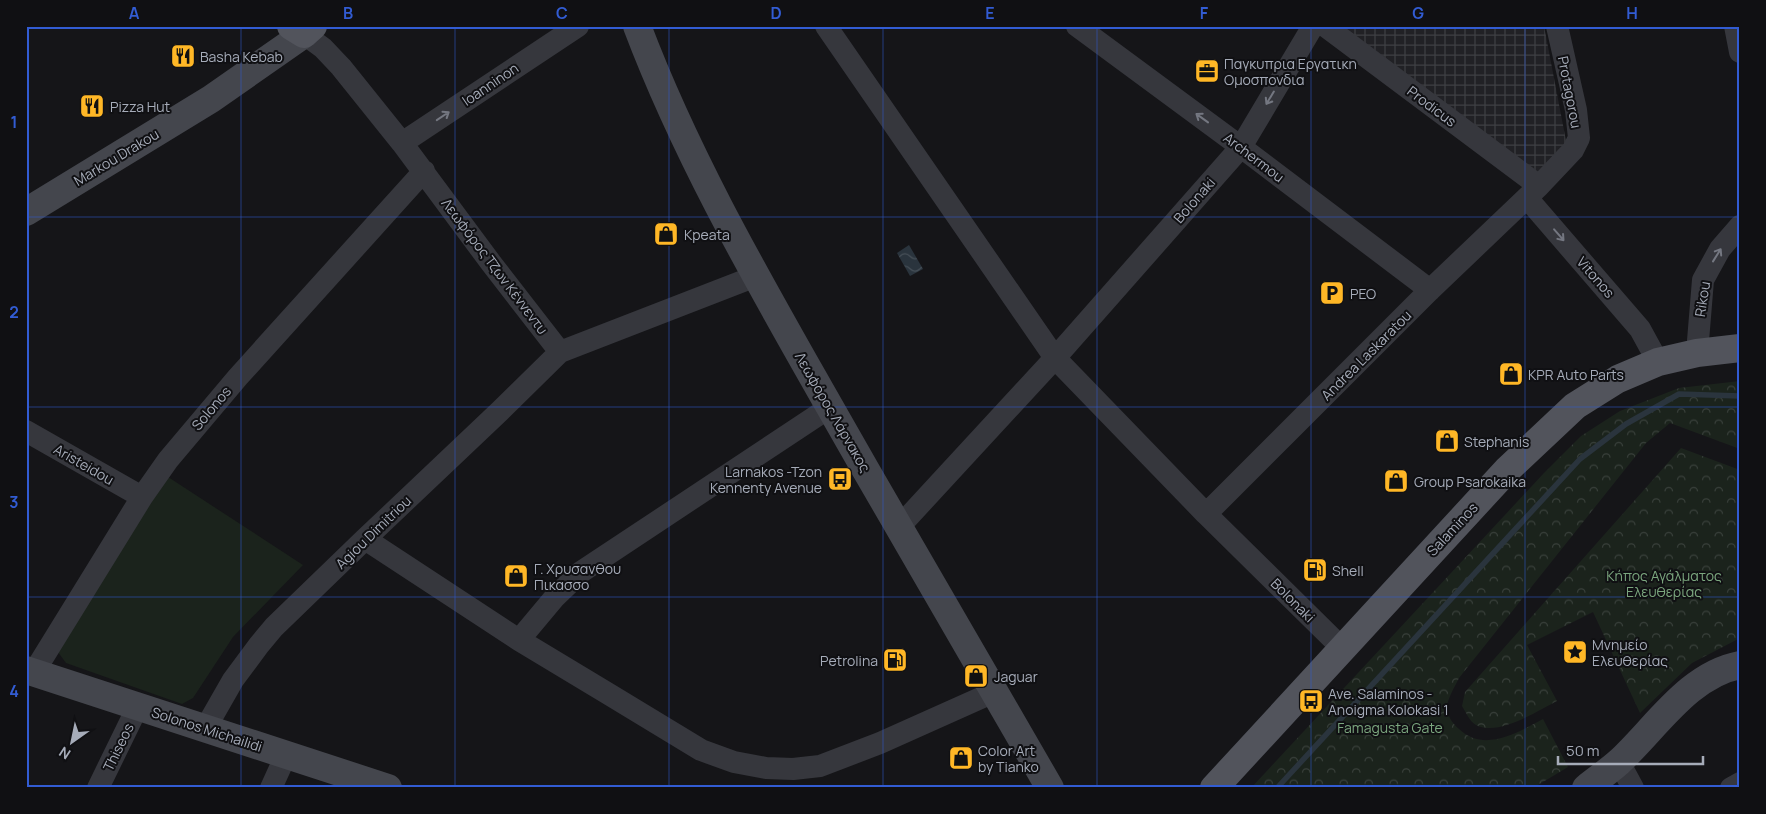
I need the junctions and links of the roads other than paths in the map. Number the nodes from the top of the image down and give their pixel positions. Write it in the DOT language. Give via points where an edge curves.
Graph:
graph roads {
  1 [pos="578,26"];
  2 [pos="637,26"];
  3 [pos="826,26"];
  4 [pos="1077,26"];
  5 [pos="1313,26"];
  6 [pos="1325,26"];
  7 [pos="1558,26"];
  8 [pos="1735,26"];
  9 [pos="303,29"];
  10 [pos="1740,52"];
  11 [pos="402,142"];
  12 [pos="1241,147"];
  13 [pos="424,172"];
  14 [pos="1533,192"];
  15 [pos="26,212"];
  16 [pos="1740,226"];
  17 [pos="756,276"];
  18 [pos="1430,290"];
  19 [pos="1740,348"];
  20 [pos="560,352"];
  21 [pos="1697,353"];
  22 [pos="1055,358"];
  23 [pos="1658,362"];
  24 [pos="830,407"];
  25 [pos="26,431"];
  26 [pos="142,497"];
  27 [pos="1206,514"];
  28 [pos="899,527"];
  29 [pos="364,539"];
  30 [pos="519,640"];
  31 [pos="1343,649"];
  32 [pos="1740,665"];
  33 [pos="30,671"];
  34 [pos="994,692"];
  35 [pos="138,706"];
  36 [pos="205,728"];
  37 [pos="286,755"];
  38 [pos="1619,762"];
  39 [pos="1740,783"];
  40 [pos="98,788"];
  41 [pos="271,788"];
  42 [pos="388,788"];
  43 [pos="1050,788"];
  44 [pos="1214,788"];
  45 [pos="1586,788"];
  46 [pos="1633,788"];
  47 [pos="1731,788"];
  11 -- 1 [label="street, Ioanninon, one-way"];
  2 -- 17 [label="main road, Λεωφόρος Λάρνακος" via="684,138"];
  3 -- 22 [label="street, Bolonaki"];
  12 -- 4 [label="street, Archermou, one-way"];
  5 -- 12 [label="street, Bolonaki, one-way"];
  6 -- 14 [label="street, Prodicus"];
  7 -- 14 [label="street, Protagorou" via="1579,138 1573,150"];
  8 -- 10 [label="street"];
  9 -- 11 [label="street, Λεωφόρος Τζων Κέννεντυ" via="340,67"];
  9 -- 15 [label="main road, Markou Drakou" via="211,99"];
  11 -- 13 [label="street, Λεωφόρος Τζων Κέννεντυ"];
  12 -- 18 [label="street, Archermou"];
  12 -- 22 [label="street, Bolonaki"];
  13 -- 20 [label="street, Λεωφόρος Τζων Κέννεντυ"];
  13 -- 26 [label="street, Solonos" via="238,376 168,460"];
  14 -- 18 [label="street, Andrea Laskaratou"];
  14 -- 23 [label="street, Vitonos, one-way" via="1640,329"];
  21 -- 16 [label="street, Rikou, one-way" via="1703,280 1720,249"];
  17 -- 20 [label="street"];
  17 -- 24 [label="main road, Λεωφόρος Λάρνακος"];
  18 -- 27 [label="street, Andrea Laskaratou"];
  19 -- 21 [label="main road, Salaminos"];
  20 -- 29 [label="street, Agiou Dimitriou"];
  21 -- 23 [label="main road, Salaminos"];
  22 -- 27 [label="street, Bolonaki"];
  22 -- 28 [label="street, Bolonaki"];
  23 -- 31 [label="main road, Salaminos" via="1618,379 1575,406 1507,470"];
  24 -- 28 [label="main road, Λεωφόρος Λάρνακος"];
  24 -- 30 [label="street" via="581,572"];
  25 -- 26 [label="street, Aristeidou"];
  26 -- 33 [label="street, Solonos"];
  27 -- 31 [label="street, Bolonaki"];
  28 -- 34 [label="main road, Λεωφόρος Λάρνακος"];
  29 -- 30 [label="street"];
  29 -- 36 [label="street, Agiou Dimitriou" via="274,627 234,680"];
  30 -- 34 [label="street" via="702,750 734,762 766,768 820,766"];
  31 -- 44 [label="main road, Salaminos"];
  32 -- 38 [label="main road" via="1700,682"];
  33 -- 35 [label="main road, Solonos Michailidi"];
  34 -- 43 [label="main road, Λεωφόρος Λάρνακος"];
  35 -- 36 [label="main road, Solonos Michailidi"];
  35 -- 40 [label="street, Thiseos"];
  36 -- 37 [label="main road, Solonos Michailidi"];
  37 -- 41 [label="street"];
  37 -- 42 [label="main road, Solonos Michailidi"];
  38 -- 45 [label="main road"];
  38 -- 46 [label="street"];
  39 -- 47 [label="street"];
}
